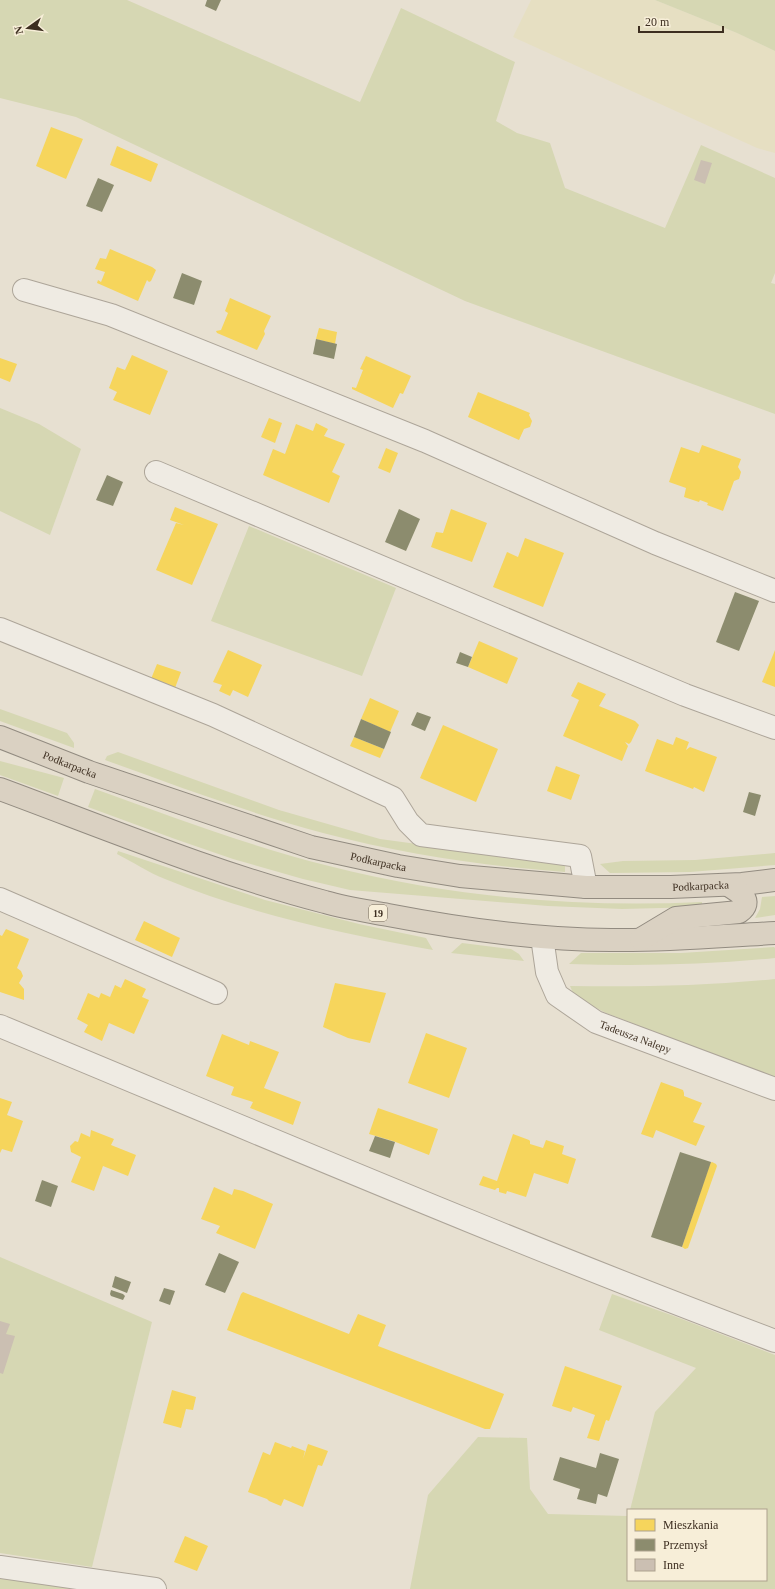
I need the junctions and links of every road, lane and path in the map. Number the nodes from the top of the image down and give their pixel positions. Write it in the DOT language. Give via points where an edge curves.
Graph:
graph roads {
  1 [pos="24,290"];
  2 [pos="156,472"];
  3 [pos="775,591"];
  4 [pos="0,629"];
  5 [pos="775,728"];
  6 [pos="0,737"];
  7 [pos="0,789"];
  8 [pos="775,880"];
  9 [pos="728,885"];
  10 [pos="586,887"];
  11 [pos="0,899"];
  12 [pos="775,933"];
  13 [pos="542,937"];
  14 [pos="640,940"];
  15 [pos="216,993"];
  16 [pos="0,1026"];
  17 [pos="775,1089"];
  18 [pos="775,1341"];
  19 [pos="0,1567"];
  20 [pos="155,1589"];
  1 -- 3 [label="street" via="111,315 425,441 655,543"];
  2 -- 5 [label="street" via="686,695"];
  4 -- 10 [label="street" via="213,715 393,798 408,822 421,835 580,856"];
  6 -- 10 [label="highway, Podkarpacka" via="89,772 311,847 398,866 460,876"];
  7 -- 13 [label="highway, 19" via="189,859 328,903 444,926"];
  8 -- 9 [label="highway, Podkarpacka"];
  9 -- 10 [label="highway, Podkarpacka"];
  9 -- 14 [label="highway" via="743,894 745,905 739,912 676,918"];
  11 -- 15 [label="street"];
  12 -- 14 [label="highway, 19"];
  13 -- 14 [label="highway, 19"];
  13 -- 17 [label="street, Tadeusza Nalepy" via="547,972 557,994 596,1022"];
  16 -- 18 [label="street" via="687,1308"];
  19 -- 20 [label="street"];
}
